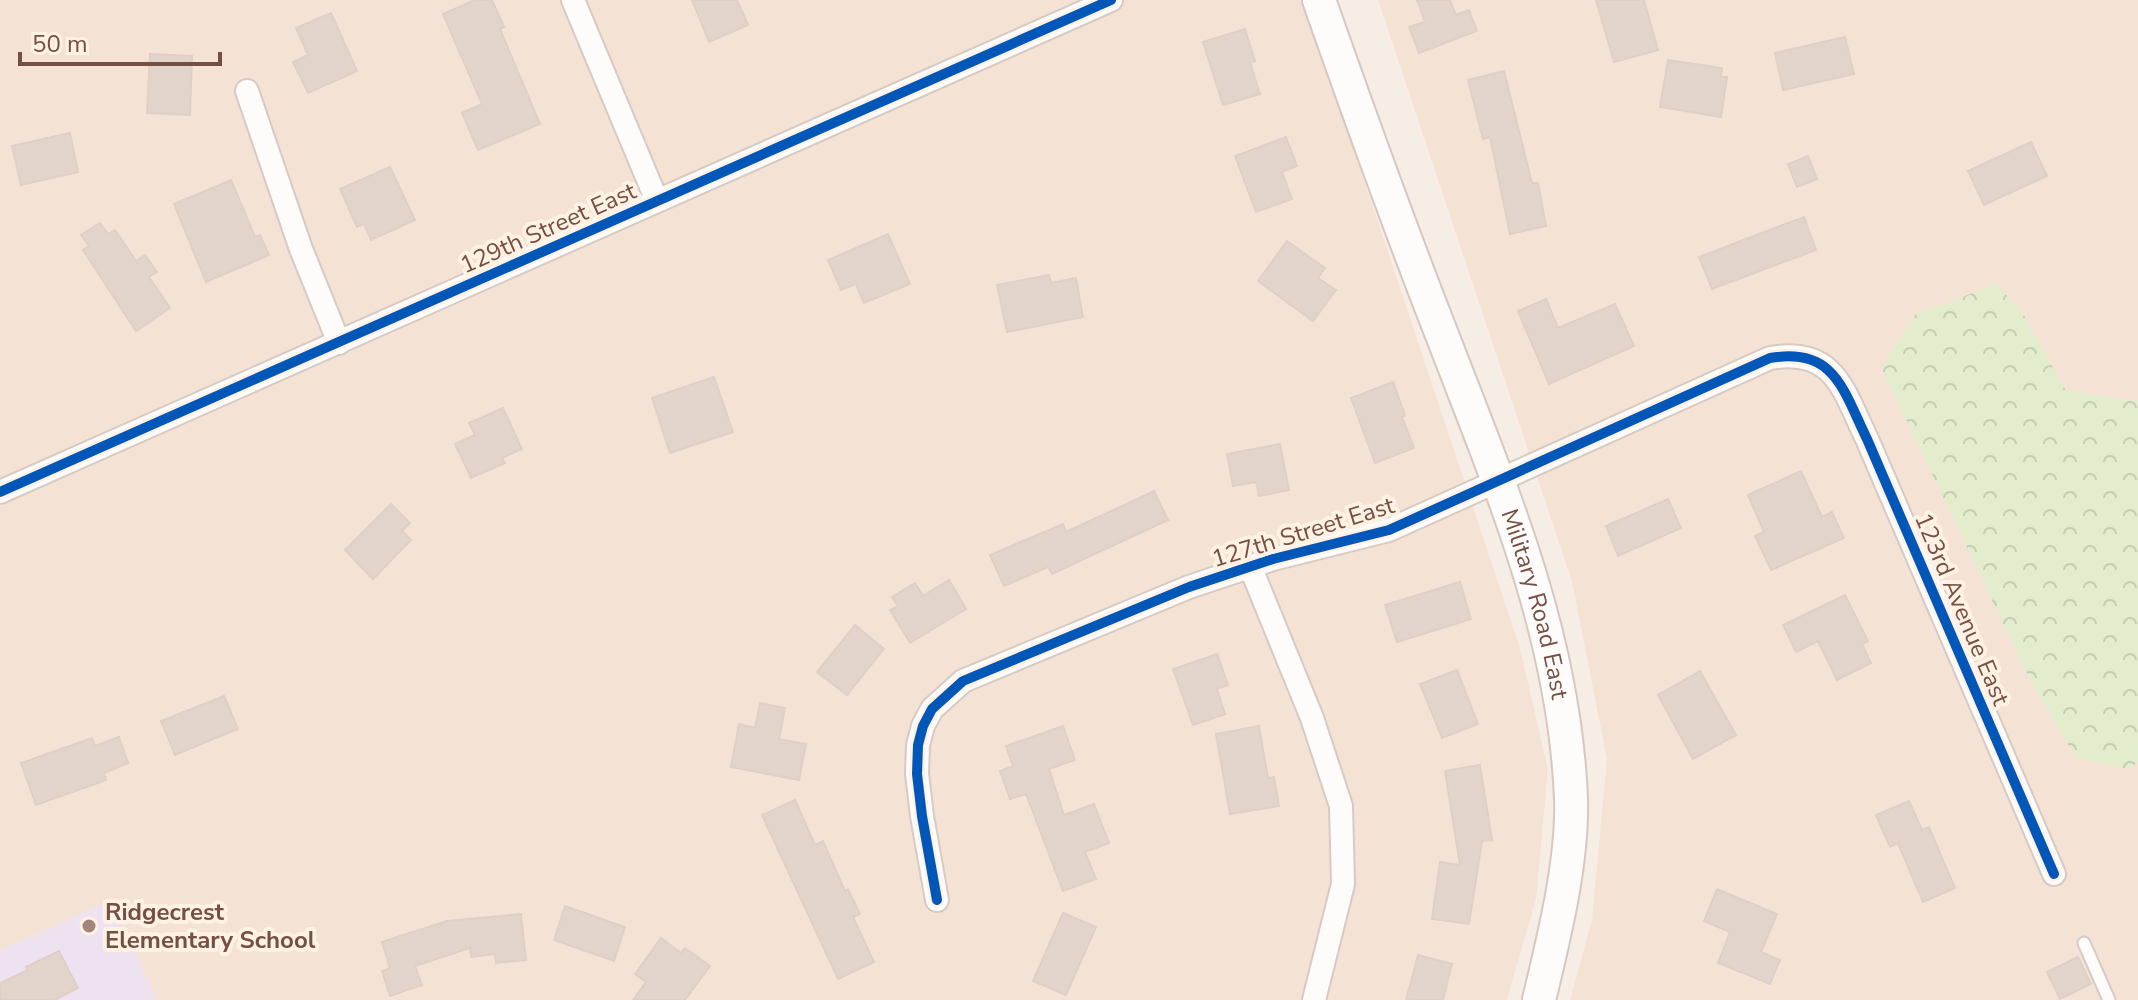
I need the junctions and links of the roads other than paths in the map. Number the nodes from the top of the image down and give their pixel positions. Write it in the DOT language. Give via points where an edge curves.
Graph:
graph roads {
  1 [pos="573,0"];
  2 [pos="1111,0"];
  3 [pos="1319,0"];
  4 [pos="247,91"];
  5 [pos="657,201"];
  6 [pos="339,343"];
  7 [pos="1825,366"];
  8 [pos="1498,481"];
  9 [pos="0,492"];
  10 [pos="1250,566"];
  11 [pos="2054,874"];
  12 [pos="937,900"];
  13 [pos="2084,943"];
  14 [pos="1314,1000"];
  15 [pos="1539,1000"];
  16 [pos="2109,1000"];
  1 -- 5 [label="street"];
  2 -- 5 [label="street, 129th Street East"];
  3 -- 8 [label="main road, Military Road East"];
  4 -- 6 [label="street"];
  5 -- 6 [label="street, 129th Street East"];
  6 -- 9 [label="street, 129th Street East"];
  7 -- 8 [label="street, 127th Street East" via="1793,354 1770,358"];
  7 -- 11 [label="street, 123rd Avenue East" via="1837,377 1867,439"];
  8 -- 10 [label="street, 127th Street East" via="1389,530"];
  8 -- 15 [label="main road, Military Road East" via="1519,536 1557,677 1570,787 1564,882"];
  10 -- 12 [label="street, 127th Street East" via="1119,614 963,681 932,709 918,745 917,774"];
  10 -- 14 [label="street" via="1312,718 1341,806 1343,884"];
  13 -- 16 [label="lane"];
}
